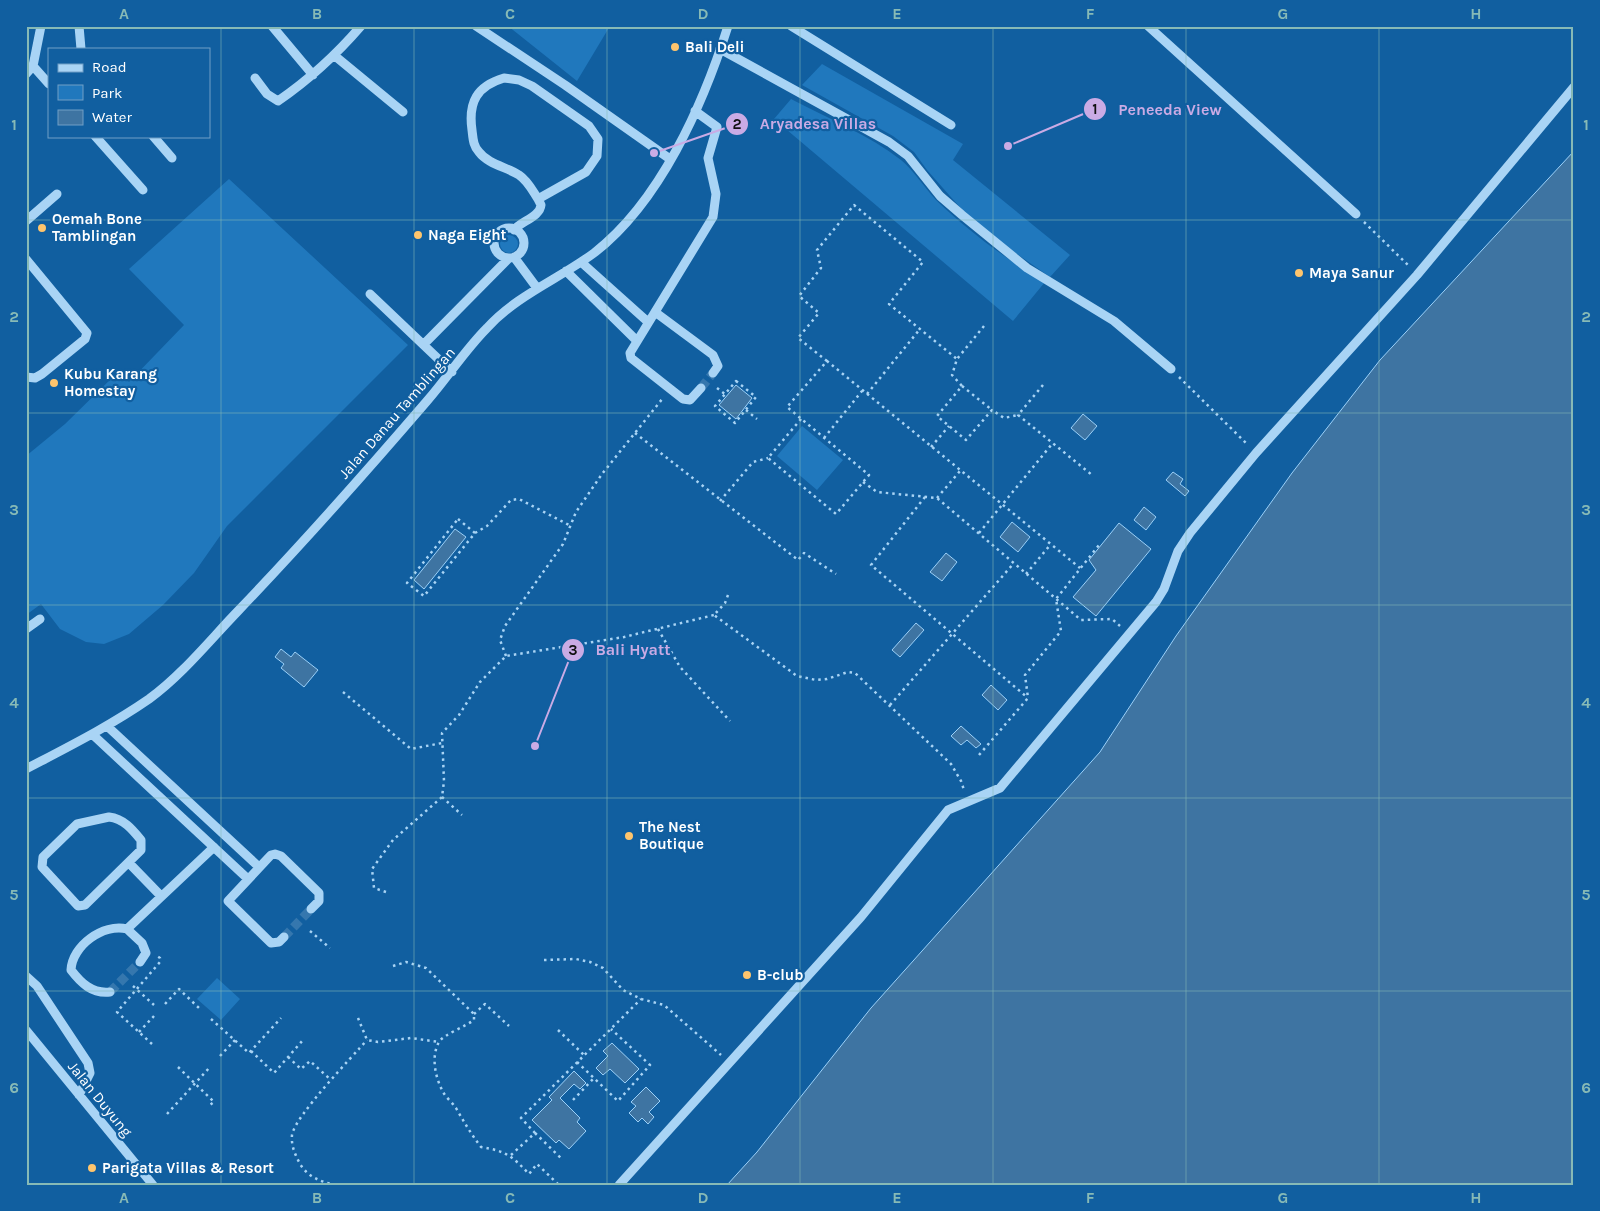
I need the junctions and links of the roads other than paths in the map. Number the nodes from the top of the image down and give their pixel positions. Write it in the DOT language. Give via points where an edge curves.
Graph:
graph roads {
  1 [pos="42,26"];
  2 [pos="79,26"];
  3 [pos="272,26"];
  4 [pos="361,26"];
  5 [pos="476,26"];
  6 [pos="728,26"];
  7 [pos="791,26"];
  8 [pos="1148,26"];
  9 [pos="81,48"];
  10 [pos="720,49"];
  11 [pos="335,56"];
  12 [pos="33,66"];
  13 [pos="26,74"];
  14 [pos="313,75"];
  15 [pos="255,78"];
  16 [pos="48,83"];
  17 [pos="1574,87"];
  18 [pos="695,111"];
  19 [pos="403,112"];
  20 [pos="952,125"];
  21 [pos="97,138"];
  22 [pos="155,138"];
  23 [pos="172,158"];
  24 [pos="670,159"];
  25 [pos="143,190"];
  26 [pos="57,194"];
  27 [pos="538,199"];
  28 [pos="1356,214"];
  29 [pos="26,221"];
  30 [pos="514,230"];
  31 [pos="511,258"];
  32 [pos="26,259"];
  33 [pos="581,262"];
  34 [pos="566,271"];
  35 [pos="537,288"];
  36 [pos="370,294"];
  37 [pos="655,312"];
  38 [pos="648,322"];
  39 [pos="636,340"];
  40 [pos="424,344"];
  41 [pos="1171,369"];
  42 [pos="452,372"];
  43 [pos="713,372"];
  44 [pos="26,377"];
  45 [pos="701,388"];
  46 [pos="40,619"];
  47 [pos="26,629"];
  48 [pos="107,726"];
  49 [pos="92,734"];
  50 [pos="26,769"];
  51 [pos="214,847"];
  52 [pos="129,863"];
  53 [pos="260,867"];
  54 [pos="248,879"];
  55 [pos="161,896"];
  56 [pos="311,909"];
  57 [pos="127,929"];
  58 [pos="284,937"];
  59 [pos="140,962"];
  60 [pos="26,976"];
  61 [pos="110,992"];
  62 [pos="26,1030"];
  63 [pos="79,1095"];
  64 [pos="146,1182"];
  65 [pos="619,1185"];
  1 -- 12 [label="street"];
  2 -- 9 [label="street"];
  3 -- 14 [label="street"];
  4 -- 11 [label="street"];
  5 -- 24 [label="street"];
  6 -- 10 [label="street, Jalan Danau Tamblingan"];
  7 -- 20 [label="street"];
  8 -- 28 [label="street"];
  10 -- 18 [label="street, Jalan Danau Tamblingan"];
  10 -- 41 [label="street" via="889,142 908,156 940,196 962,216 1027,268 1114,321"];
  11 -- 14 [label="street"];
  11 -- 19 [label="street"];
  12 -- 13 [label="street"];
  12 -- 16 [label="street"];
  14 -- 15 [label="street" via="278,101 266,94"];
  17 -- 65 [label="street" via="1417,275 1256,453 1190,532 1178,551 1164,589 1000,788 948,810 861,917"];
  18 -- 24 [label="street, Jalan Danau Tamblingan"];
  18 -- 37 [label="street" via="718,127 708,158 716,194 713,217"];
  21 -- 25 [label="street"];
  22 -- 23 [label="street"];
  24 -- 33 [label="street, Jalan Danau Tamblingan" via="621,229"];
  26 -- 29 [label="street"];
  27 -- 27 [label="street" via="527,182 486,158 474,144 473,104 478,92 489,82 504,78 532,86 589,126 598,139 597,156 586,172"];
  27 -- 30 [label="street" via="541,205 538,212"];
  30 -- 31 [label="street" via="523,244"];
  30 -- 31 [label="street" via="503,230 494,244 498,254"];
  31 -- 35 [label="street"];
  31 -- 40 [label="street"];
  32 -- 44 [label="street" via="87,333 86,339 42,374 35,378"];
  33 -- 34 [label="street, Jalan Danau Tamblingan"];
  33 -- 38 [label="street"];
  34 -- 35 [label="street, Jalan Danau Tamblingan"];
  34 -- 39 [label="street"];
  35 -- 42 [label="street, Jalan Danau Tamblingan" via="489,325"];
  36 -- 40 [label="street"];
  37 -- 38 [label="street"];
  37 -- 43 [label="street" via="713,355 718,366"];
  38 -- 39 [label="street"];
  39 -- 45 [label="street" via="631,358 683,399 690,400"];
  40 -- 42 [label="street"];
  42 -- 48 [label="street, Jalan Danau Tamblingan" via="284,563 174,677 150,698"];
  46 -- 47 [label="street"];
  48 -- 49 [label="street, Jalan Danau Tamblingan"];
  48 -- 53 [label="street"];
  49 -- 50 [label="street, Jalan Danau Tamblingan"];
  49 -- 51 [label="street"];
  51 -- 54 [label="street"];
  51 -- 55 [label="street"];
  52 -- 52 [label="street" via="84,905 78,906 42,867 43,858 77,824 109,817 127,824 141,840 141,850"];
  52 -- 55 [label="street"];
  53 -- 54 [label="street"];
  53 -- 56 [label="street" via="271,855 281,856 319,893 318,901"];
  54 -- 58 [label="street" via="229,899 230,904 271,943"];
  55 -- 57 [label="street"];
  57 -- 59 [label="street" via="142,943 146,953"];
  57 -- 61 [label="street" via="118,926 105,930 90,939 72,959 72,970 89,988 101,994"];
  60 -- 63 [label="street" via="88,1063 90,1073"];
  62 -- 63 [label="street, Jalan Duyung"];
  63 -- 64 [label="street, Jalan Duyung"];
}
